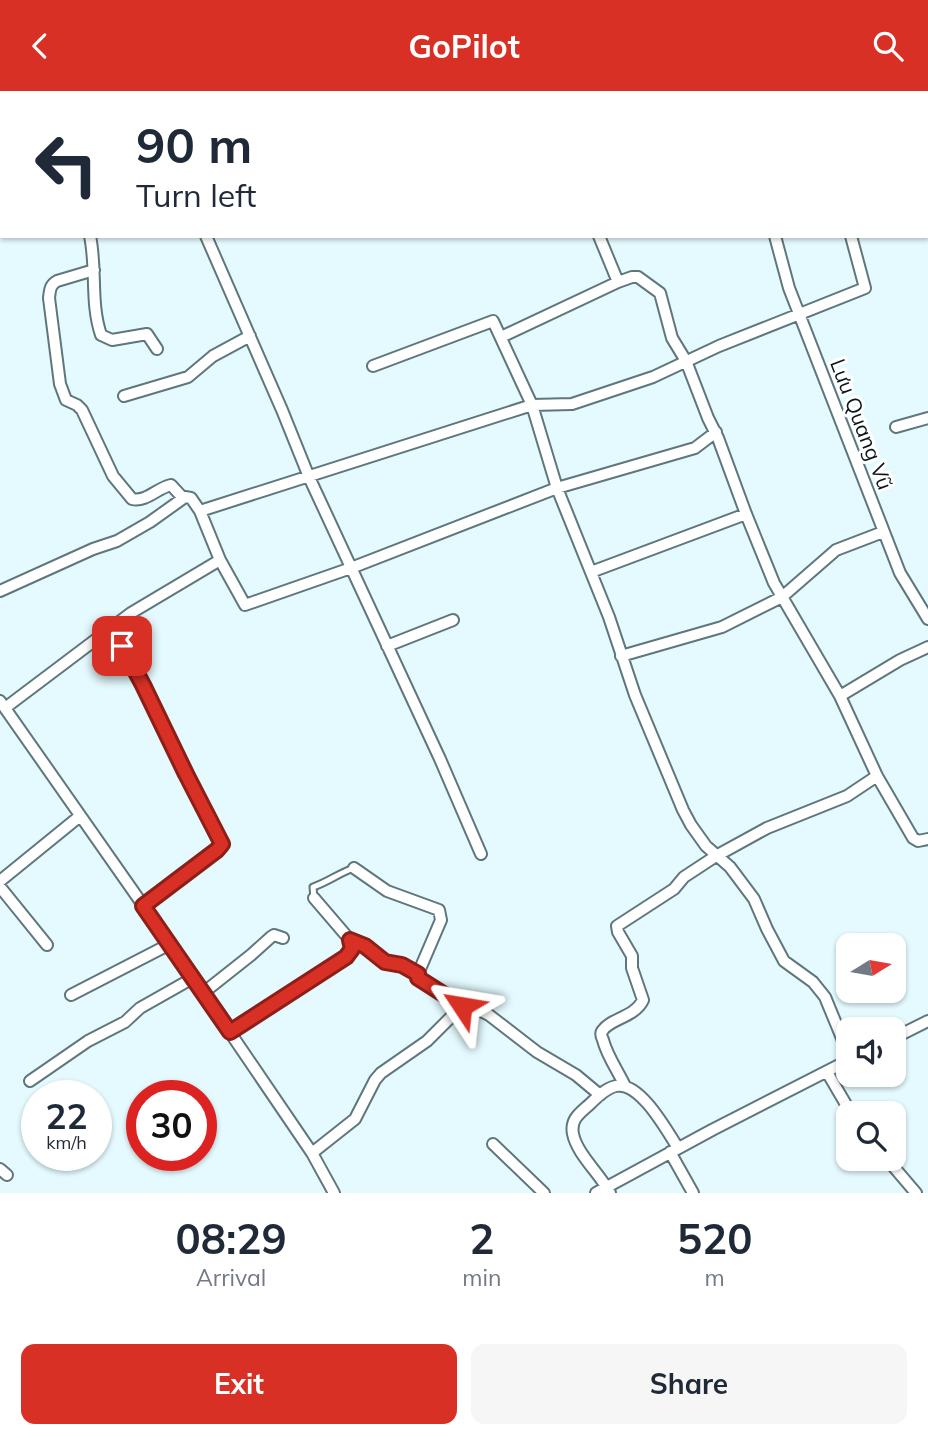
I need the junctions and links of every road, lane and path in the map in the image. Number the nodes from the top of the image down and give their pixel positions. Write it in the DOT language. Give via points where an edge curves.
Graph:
graph roads {
  1 [pos="90,238"];
  2 [pos="207,238"];
  3 [pos="600,238"];
  4 [pos="776,238"];
  5 [pos="852,238"];
  6 [pos="94,270"];
  7 [pos="618,282"];
  8 [pos="799,315"];
  9 [pos="250,337"];
  10 [pos="501,337"];
  11 [pos="157,349"];
  12 [pos="686,361"];
  13 [pos="373,366"];
  14 [pos="124,396"];
  15 [pos="532,405"];
  16 [pos="928,418"];
  17 [pos="896,426"];
  18 [pos="716,432"];
  19 [pos="309,477"];
  20 [pos="557,488"];
  21 [pos="183,498"];
  22 [pos="200,511"];
  23 [pos="746,514"];
  24 [pos="883,532"];
  25 [pos="220,560"];
  26 [pos="351,568"];
  27 [pos="591,572"];
  28 [pos="0,591"];
  29 [pos="782,597"];
  30 [pos="927,614"];
  31 [pos="453,621"];
  32 [pos="112,627"];
  33 [pos="387,646"];
  34 [pos="928,647"];
  35 [pos="621,656"];
  36 [pos="840,696"];
  37 [pos="2,704"];
  38 [pos="877,776"];
  39 [pos="80,816"];
  40 [pos="928,839"];
  41 [pos="481,854"];
  42 [pos="716,856"];
  43 [pos="354,868"];
  44 [pos="0,881"];
  45 [pos="0,887"];
  46 [pos="314,898"];
  47 [pos="143,906"];
  48 [pos="283,938"];
  49 [pos="350,940"];
  50 [pos="170,944"];
  51 [pos="47,945"];
  52 [pos="418,974"];
  53 [pos="193,978"];
  54 [pos="203,993"];
  55 [pos="71,995"];
  56 [pos="462,1006"];
  57 [pos="928,1021"];
  58 [pos="836,1025"];
  59 [pos="230,1032"];
  60 [pos="906,1032"];
  61 [pos="836,1066"];
  62 [pos="827,1072"];
  63 [pos="31,1080"];
  64 [pos="625,1086"];
  65 [pos="600,1095"];
  66 [pos="844,1101"];
  67 [pos="493,1144"];
  68 [pos="674,1150"];
  69 [pos="312,1153"];
  70 [pos="897,1171"];
  71 [pos="608,1190"];
  72 [pos="334,1193"];
  73 [pos="544,1193"];
  74 [pos="596,1193"];
  75 [pos="693,1193"];
  76 [pos="916,1193"];
  1 -- 6 [label="street"];
  2 -- 9 [label="street"];
  3 -- 7 [label="street"];
  4 -- 8 [label="street, Lưu Quang Vũ"];
  5 -- 8 [label="street" via="865,288"];
  6 -- 11 [label="street" via="94,304 101,335 112,340 147,334"];
  6 -- 21 [label="street" via="57,281 50,290 60,384 66,400 82,410 113,475 132,499 143,499 170,485"];
  7 -- 10 [label="street"];
  7 -- 12 [label="street" via="638,277 660,293 672,338"];
  8 -- 12 [label="street"];
  8 -- 24 [label="street, Lưu Quang Vũ"];
  9 -- 14 [label="street" via="213,356 188,377"];
  9 -- 19 [label="street"];
  10 -- 13 [label="street" via="493,321"];
  10 -- 15 [label="street"];
  12 -- 15 [label="street" via="572,404"];
  12 -- 18 [label="street"];
  15 -- 19 [label="street"];
  15 -- 20 [label="street"];
  16 -- 17 [label="street"];
  18 -- 20 [label="street" via="695,448"];
  18 -- 23 [label="street"];
  19 -- 22 [label="street"];
  19 -- 26 [label="street"];
  20 -- 26 [label="street"];
  20 -- 27 [label="street"];
  21 -- 22 [label="street" via="191,498"];
  21 -- 28 [label="street" via="117,541"];
  22 -- 25 [label="street"];
  23 -- 27 [label="street"];
  23 -- 29 [label="street"];
  24 -- 29 [label="street" via="836,550"];
  24 -- 30 [label="street, Lưu Quang Vũ" via="900,573"];
  25 -- 26 [label="street" via="245,605"];
  25 -- 32 [label="street"];
  26 -- 33 [label="street"];
  27 -- 35 [label="street"];
  29 -- 35 [label="street" via="722,627"];
  29 -- 36 [label="street"];
  31 -- 33 [label="street"];
  32 -- 37 [label="street"];
  32 -- 47 [label="street" via="222,844"];
  33 -- 41 [label="street"];
  34 -- 36 [label="street"];
  35 -- 42 [label="street" via="683,810"];
  36 -- 38 [label="street"];
  37 -- 39 [label="street"];
  38 -- 40 [label="street" via="913,838"];
  38 -- 42 [label="street" via="847,796 767,828"];
  39 -- 44 [label="street"];
  39 -- 47 [label="street"];
  42 -- 58 [label="street" via="754,899 784,961 825,997"];
  42 -- 64 [label="street" via="617,926 632,956 643,1000 601,1034"];
  43 -- 46 [label="lane" via="313,887"];
  43 -- 52 [label="street" via="387,891 439,910 441,920"];
  45 -- 51 [label="street"];
  46 -- 49 [label="street"];
  47 -- 50 [label="street"];
  48 -- 54 [label="street" via="271,937"];
  49 -- 52 [label="lane" via="385,962"];
  49 -- 59 [label="street" via="352,949 346,957"];
  50 -- 53 [label="street"];
  50 -- 55 [label="street"];
  52 -- 56 [label="street"];
  53 -- 54 [label="street"];
  53 -- 63 [label="street"];
  54 -- 59 [label="street"];
  56 -- 65 [label="street" via="489,1015"];
  56 -- 69 [label="street" via="427,1041 381,1073 355,1119"];
  57 -- 60 [label="street"];
  59 -- 69 [label="street"];
  61 -- 62 [label="street"];
  62 -- 66 [label="street"];
  62 -- 68 [label="street"];
  64 -- 65 [label="street"];
  64 -- 68 [label="street" via="647,1103"];
  65 -- 71 [label="street" via="577,1115 572,1129 576,1145"];
  67 -- 73 [label="street"];
  68 -- 71 [label="street"];
  68 -- 75 [label="street"];
  69 -- 72 [label="street"];
  70 -- 76 [label="street"];
  71 -- 74 [label="street"];
}
